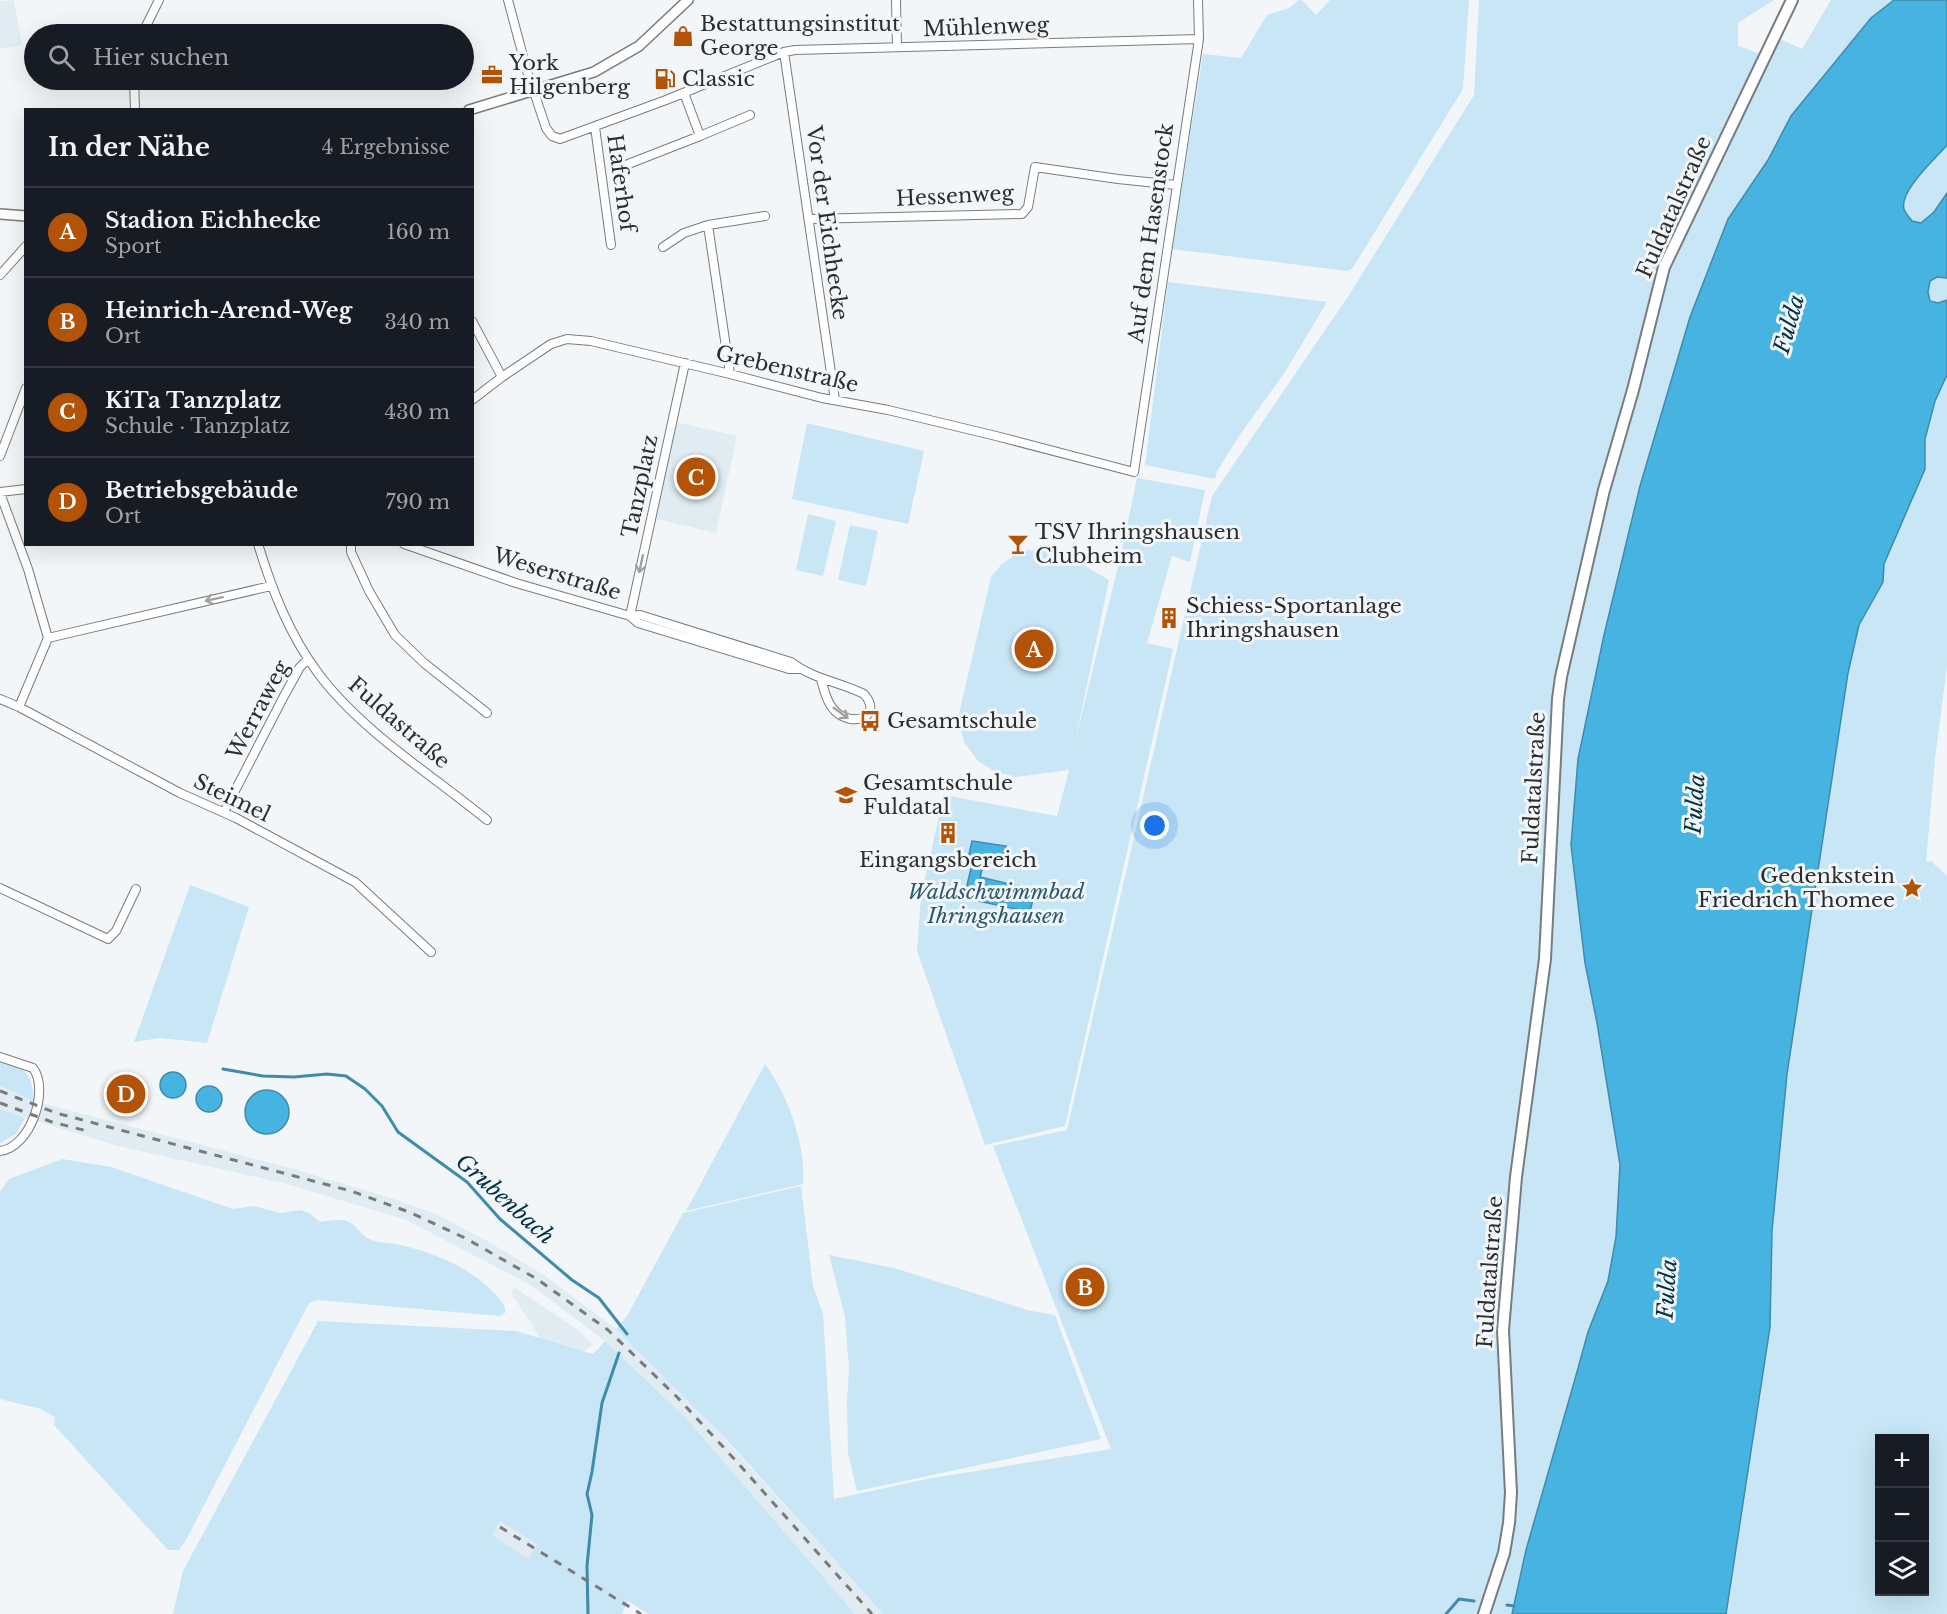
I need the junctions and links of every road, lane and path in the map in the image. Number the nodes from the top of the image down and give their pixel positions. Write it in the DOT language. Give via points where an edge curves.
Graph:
graph roads {
  1 [pos="159,0"];
  2 [pos="508,0"];
  3 [pos="688,0"];
  4 [pos="896,0"];
  5 [pos="1198,0"];
  6 [pos="1792,0"];
  7 [pos="147,24"];
  8 [pos="1199,39"];
  9 [pos="897,47"];
  10 [pos="783,52"];
  11 [pos="134,90"];
  12 [pos="533,91"];
  13 [pos="684,93"];
  14 [pos="135,108"];
  15 [pos="474,109"];
  16 [pos="750,115"];
  17 [pos="595,127"];
  18 [pos="700,136"];
  19 [pos="618,168"];
  20 [pos="1176,184"];
  21 [pos="0,214"];
  22 [pos="24,216"];
  23 [pos="765,216"];
  24 [pos="809,219"];
  25 [pos="708,225"];
  26 [pos="611,245"];
  27 [pos="663,247"];
  28 [pos="24,248"];
  29 [pos="0,274"];
  30 [pos="474,325"];
  31 [pos="685,363"];
  32 [pos="730,374"];
  33 [pos="501,377"];
  34 [pos="24,393"];
  35 [pos="474,398"];
  36 [pos="835,400"];
  37 [pos="0,456"];
  38 [pos="1134,472"];
  39 [pos="24,489"];
  40 [pos="0,492"];
  41 [pos="259,546"];
  42 [pos="351,546"];
  43 [pos="410,546"];
  44 [pos="271,586"];
  45 [pos="630,616"];
  46 [pos="48,638"];
  47 [pos="308,658"];
  48 [pos="821,679"];
  49 [pos="0,699"];
  50 [pos="19,707"];
  51 [pos="488,712"];
  52 [pos="224,812"];
  53 [pos="487,820"];
  54 [pos="0,888"];
  55 [pos="136,889"];
  56 [pos="431,952"];
  57 [pos="0,1057"];
  58 [pos="0,1151"];
  59 [pos="1484,1614"];
  1 -- 7 [label="street"];
  2 -- 12 [label="street, Mühlenweg"];
  3 -- 12 [label="street" via="657,31 621,58 594,72"];
  4 -- 9 [label="street"];
  5 -- 8 [label="street, Auf dem Hasenstock"];
  6 -- 59 [label="main road, Fuldatalstraße" via="1664,267 1604,490 1561,677 1545,960 1516,1177 1503,1330 1509,1523 1504,1554"];
  8 -- 9 [label="street, Mühlenweg"];
  8 -- 20 [label="street, Auf dem Hasenstock"];
  9 -- 10 [label="street, Mühlenweg"];
  10 -- 13 [label="street, Mühlenweg"];
  10 -- 24 [label="street, Vor der Eichhecke"];
  11 -- 14 [label="street"];
  12 -- 15 [label="street"];
  12 -- 17 [label="street, Mühlenweg" via="552,136 560,139"];
  13 -- 17 [label="street, Mühlenweg"];
  13 -- 18 [label="street"];
  16 -- 18 [label="street"];
  17 -- 26 [label="street, Haferhof"];
  18 -- 19 [label="street"];
  20 -- 24 [label="street, Hessenweg" via="1035,167 1028,207 1022,214"];
  20 -- 38 [label="street, Auf dem Hasenstock"];
  21 -- 22 [label="street"];
  23 -- 25 [label="street"];
  24 -- 36 [label="street, Vor der Eichhecke"];
  25 -- 27 [label="street" via="684,233"];
  25 -- 32 [label="street"];
  28 -- 29 [label="street"];
  30 -- 33 [label="street"];
  31 -- 32 [label="street, Grebenstraße"];
  31 -- 33 [label="street, Grebenstraße" via="567,339 551,344"];
  31 -- 45 [label="street, Tanzplatz, one-way"];
  32 -- 36 [label="street, Grebenstraße"];
  33 -- 35 [label="street, Grebenstraße"];
  34 -- 37 [label="street"];
  36 -- 38 [label="street, Grebenstraße"];
  39 -- 40 [label="street"];
  40 -- 46 [label="street"];
  41 -- 44 [label="street, Fuldastraße"];
  42 -- 51 [label="street" via="369,591 395,635 424,663"];
  43 -- 45 [label="street, Weserstraße" via="544,592"];
  44 -- 46 [label="street, one-way"];
  44 -- 47 [label="street, Fuldastraße"];
  45 -- 48 [label="street, Weserstraße" via="640,615 791,662"];
  46 -- 50 [label="street"];
  47 -- 52 [label="street, Werraweg"];
  47 -- 53 [label="street, Fuldastraße" via="366,723"];
  48 -- 48 [label="street, Weserstraße, one-way" via="835,711 854,720 869,712 864,694"];
  49 -- 50 [label="street, Steimel"];
  50 -- 52 [label="street, Steimel" via="180,793"];
  52 -- 56 [label="street, Steimel" via="361,886"];
  54 -- 55 [label="street" via="108,939 116,931"];
  57 -- 58 [label="street" via="33,1068 39,1084 39,1099 26,1135"];
}
